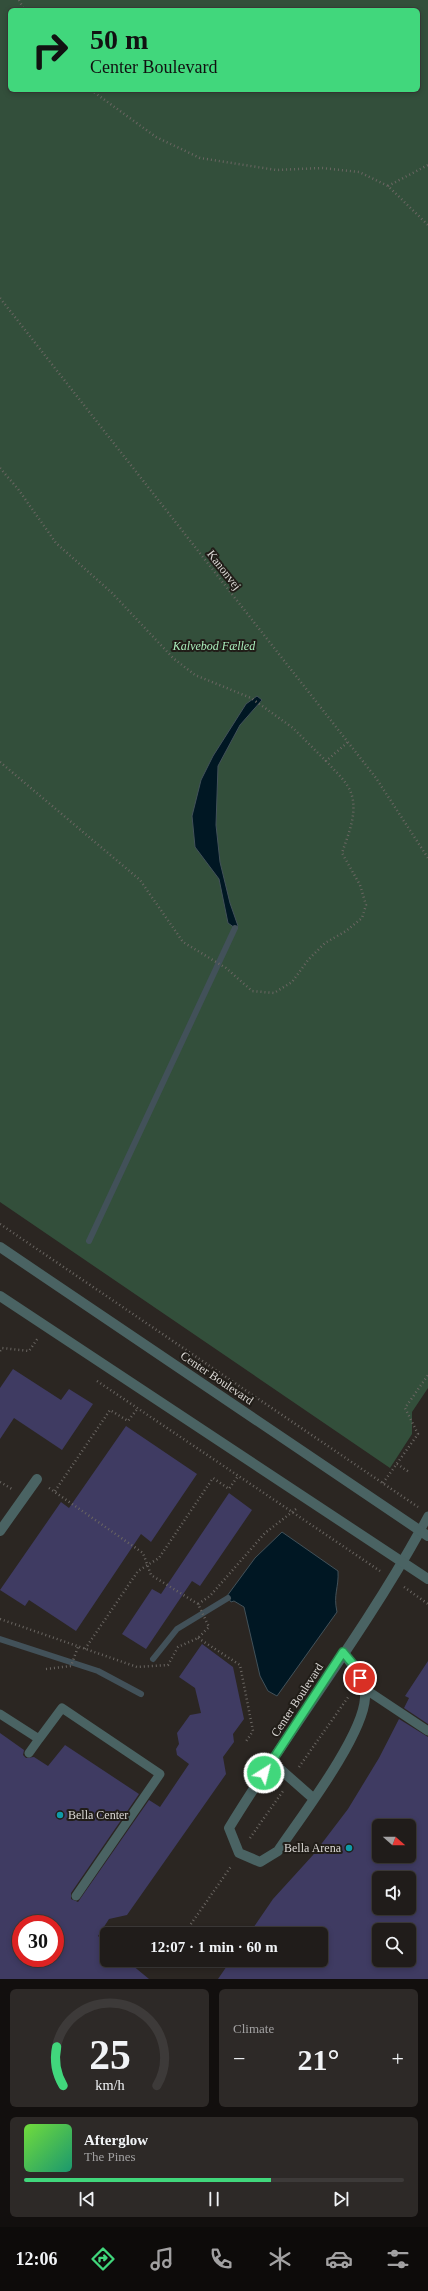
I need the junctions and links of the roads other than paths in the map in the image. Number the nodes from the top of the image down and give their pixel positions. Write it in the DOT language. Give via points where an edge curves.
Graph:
graph roads {
  1 [pos="0,1248"];
  2 [pos="0,1296"];
  3 [pos="37,1479"];
  4 [pos="425,1513"];
  5 [pos="0,1532"];
  6 [pos="424,1534"];
  7 [pos="403,1562"];
  8 [pos="428,1579"];
  9 [pos="343,1652"];
  10 [pos="362,1687"];
  11 [pos="0,1714"];
  12 [pos="428,1731"];
  13 [pos="39,1739"];
  14 [pos="29,1753"];
  15 [pos="272,1762"];
  16 [pos="314,1799"];
  17 [pos="76,1896"];
  1 -- 6 [label="street, Center Boulevard"];
  2 -- 7 [label="street"];
  3 -- 5 [label="street"];
  4 -- 6 [label="lane"];
  6 -- 7 [label="street, Center Boulevard"];
  7 -- 8 [label="street"];
  7 -- 9 [label="street, Center Boulevard"];
  9 -- 10 [label="street" via="357,1669"];
  9 -- 15 [label="street, Center Boulevard"];
  10 -- 12 [label="lane"];
  10 -- 16 [label="street" via="365,1698 357,1730"];
  11 -- 13 [label="lane"];
  13 -- 14 [label="lane"];
  13 -- 17 [label="lane" via="62,1708 160,1774"];
  15 -- 16 [label="street"];
  15 -- 16 [label="street, Center Boulevard" via="229,1828 239,1853 260,1862 278,1852"];
}
